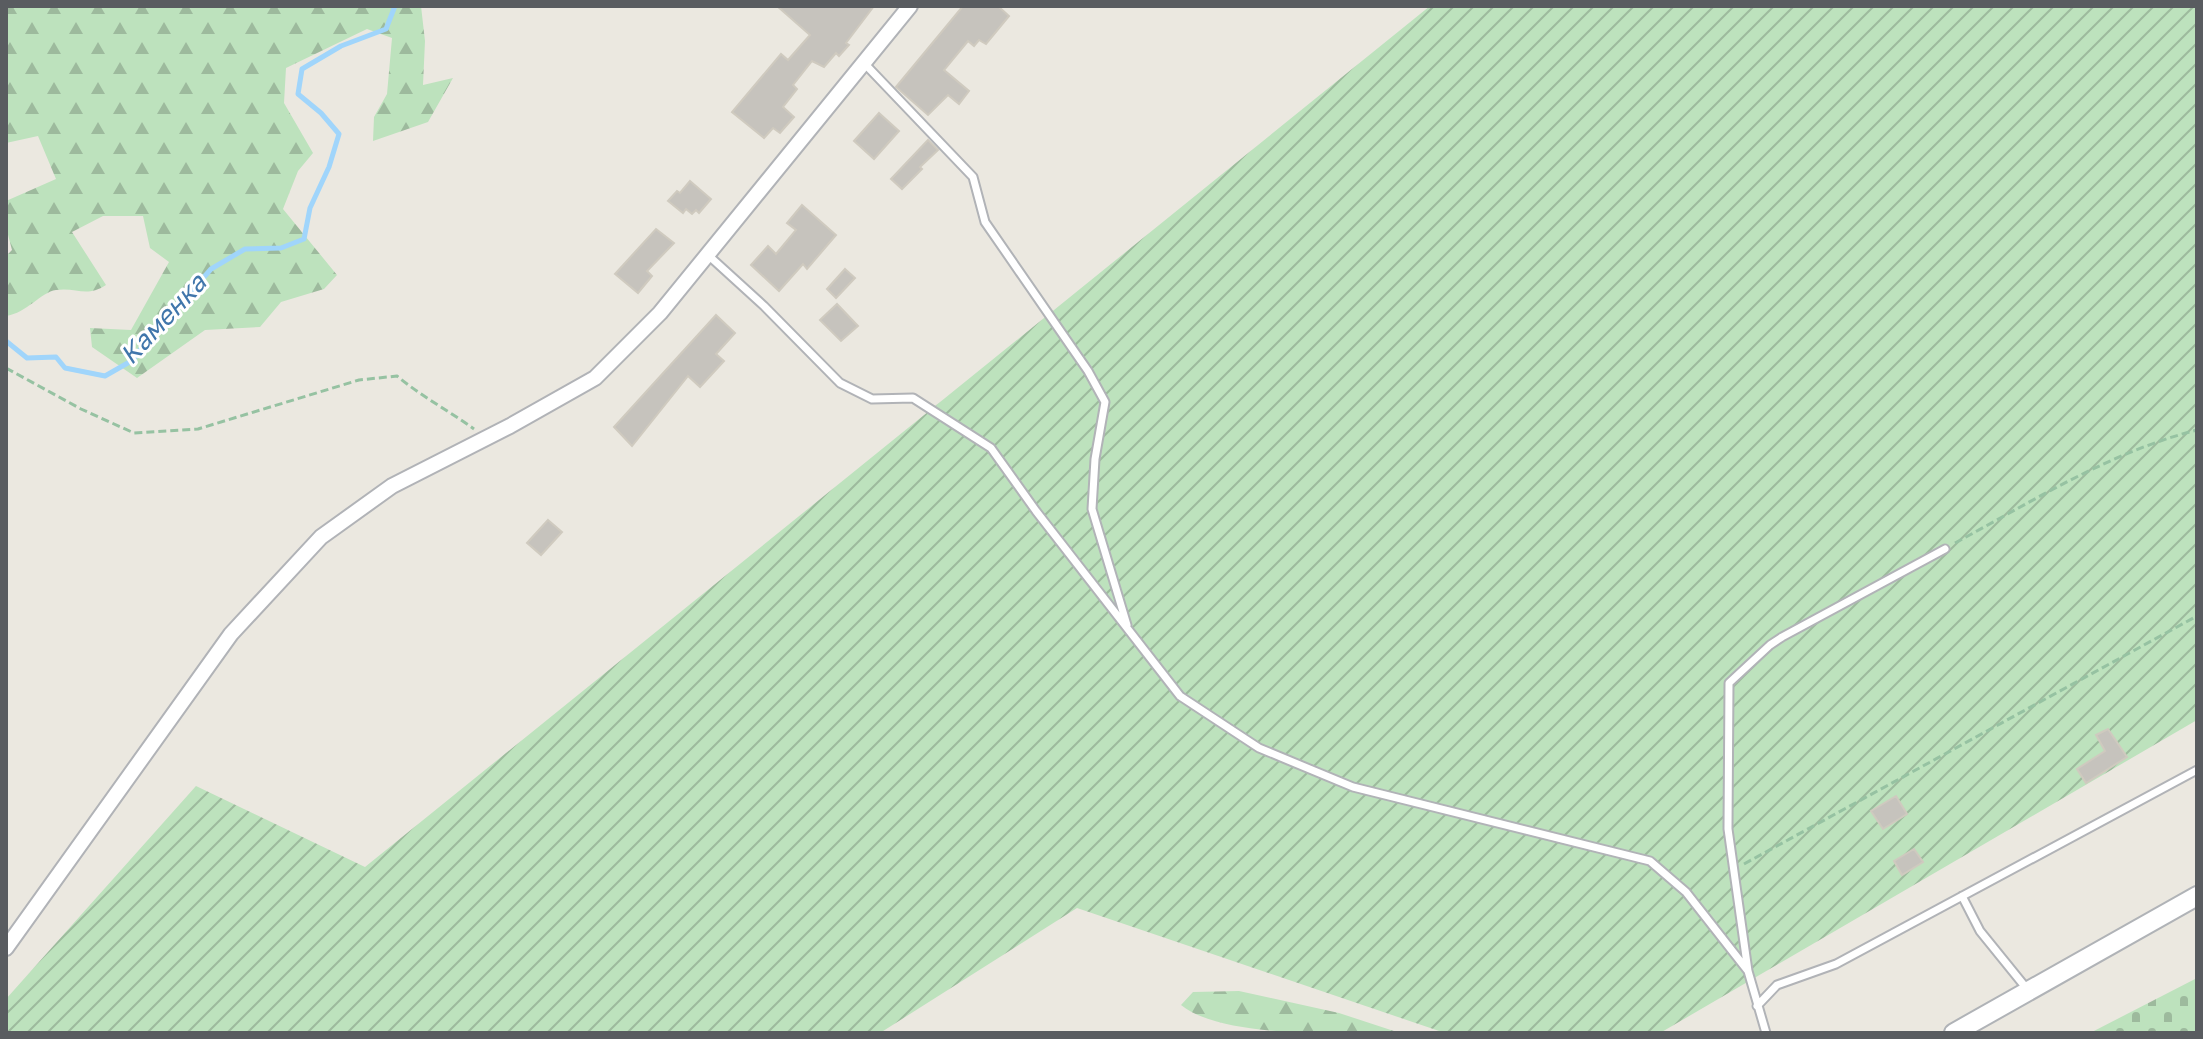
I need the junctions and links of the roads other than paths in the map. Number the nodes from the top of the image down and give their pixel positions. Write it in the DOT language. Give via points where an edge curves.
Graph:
graph roads {
  1 [pos="910,6"];
  2 [pos="864,63"];
  3 [pos="706,254"];
  4 [pos="1945,549"];
  5 [pos="1129,631"];
  6 [pos="2197,770"];
  7 [pos="1962,896"];
  8 [pos="2197,896"];
  9 [pos="6,948"];
  10 [pos="1748,971"];
  11 [pos="2028,991"];
  12 [pos="1757,1006"];
  13 [pos="1766,1033"];
  14 [pos="1954,1033"];
  1 -- 2 [label="street"];
  2 -- 3 [label="street"];
  2 -- 5 [label="lane" via="973,177 985,222 1105,402 1092,509"];
  3 -- 5 [label="lane" via="840,383 872,399 913,398 991,448"];
  3 -- 9 [label="street" via="660,313 595,378 392,486 321,537 231,634"];
  4 -- 10 [label="lane" via="1782,637 1729,683 1728,829"];
  5 -- 10 [label="lane" via="1180,696 1259,748 1353,787 1650,861 1686,892"];
  6 -- 7 [label="lane"];
  7 -- 11 [label="lane" via="1980,931"];
  7 -- 12 [label="lane" via="1836,964 1777,985"];
  8 -- 11 [label="main road"];
  10 -- 12 [label="lane"];
  11 -- 14 [label="main road"];
  12 -- 13 [label="lane"];
}
